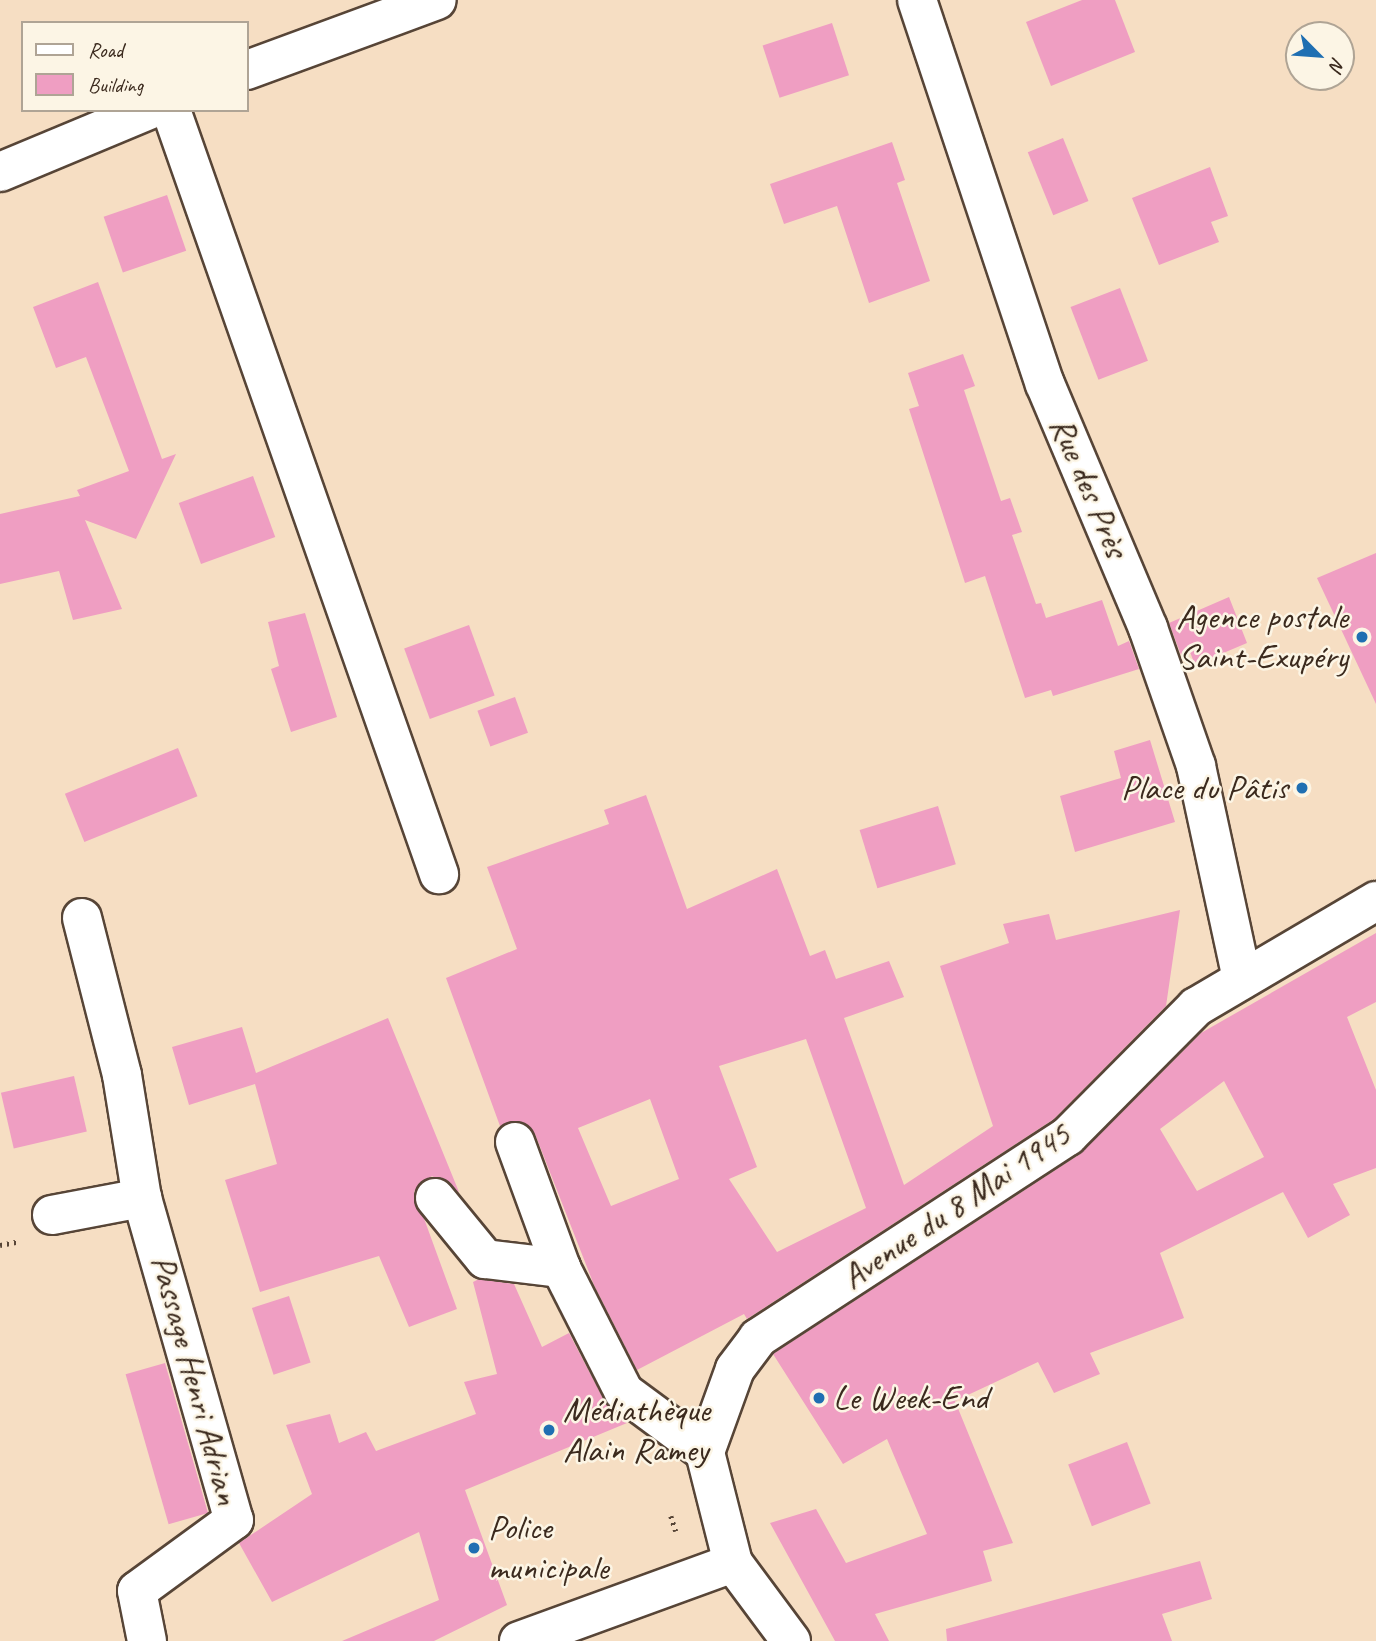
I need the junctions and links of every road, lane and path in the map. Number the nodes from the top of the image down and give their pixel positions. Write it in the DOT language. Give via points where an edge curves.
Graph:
graph roads {
  1 [pos="437,0"];
  2 [pos="917,0"];
  3 [pos="248,70"];
  4 [pos="144,112"];
  5 [pos="172,112"];
  6 [pos="0,172"];
  7 [pos="439,874"];
  8 [pos="1376,901"];
  9 [pos="82,918"];
  10 [pos="1242,979"];
  11 [pos="515,1142"];
  12 [pos="142,1198"];
  13 [pos="435,1198"];
  14 [pos="52,1214"];
  15 [pos="561,1268"];
  16 [pos="705,1452"];
  17 [pos="671,1516"];
  18 [pos="676,1531"];
  19 [pos="733,1563"];
  20 [pos="147,1641"];
  21 [pos="519,1641"];
  22 [pos="791,1641"];
  1 -- 3 [label="street"];
  2 -- 10 [label="street, Rue des Près" via="1045,384 1148,628 1196,766"];
  4 -- 6 [label="street"];
  5 -- 7 [label="street"];
  8 -- 10 [label="street, Avenue du 8 Mai 1945"];
  9 -- 12 [label="street, Passage Henri Adrian" via="122,1075"];
  10 -- 16 [label="street, Avenue du 8 Mai 1945" via="1196,1007 1068,1136 758,1338 735,1370"];
  11 -- 15 [label="street"];
  12 -- 14 [label="street"];
  12 -- 20 [label="street, Passage Henri Adrian" via="234,1521 137,1591"];
  13 -- 15 [label="street" via="485,1259"];
  15 -- 16 [label="street" via="624,1392"];
  16 -- 19 [label="street"];
  17 -- 18 [label="path"];
  19 -- 21 [label="street"];
  19 -- 22 [label="street"];
}
